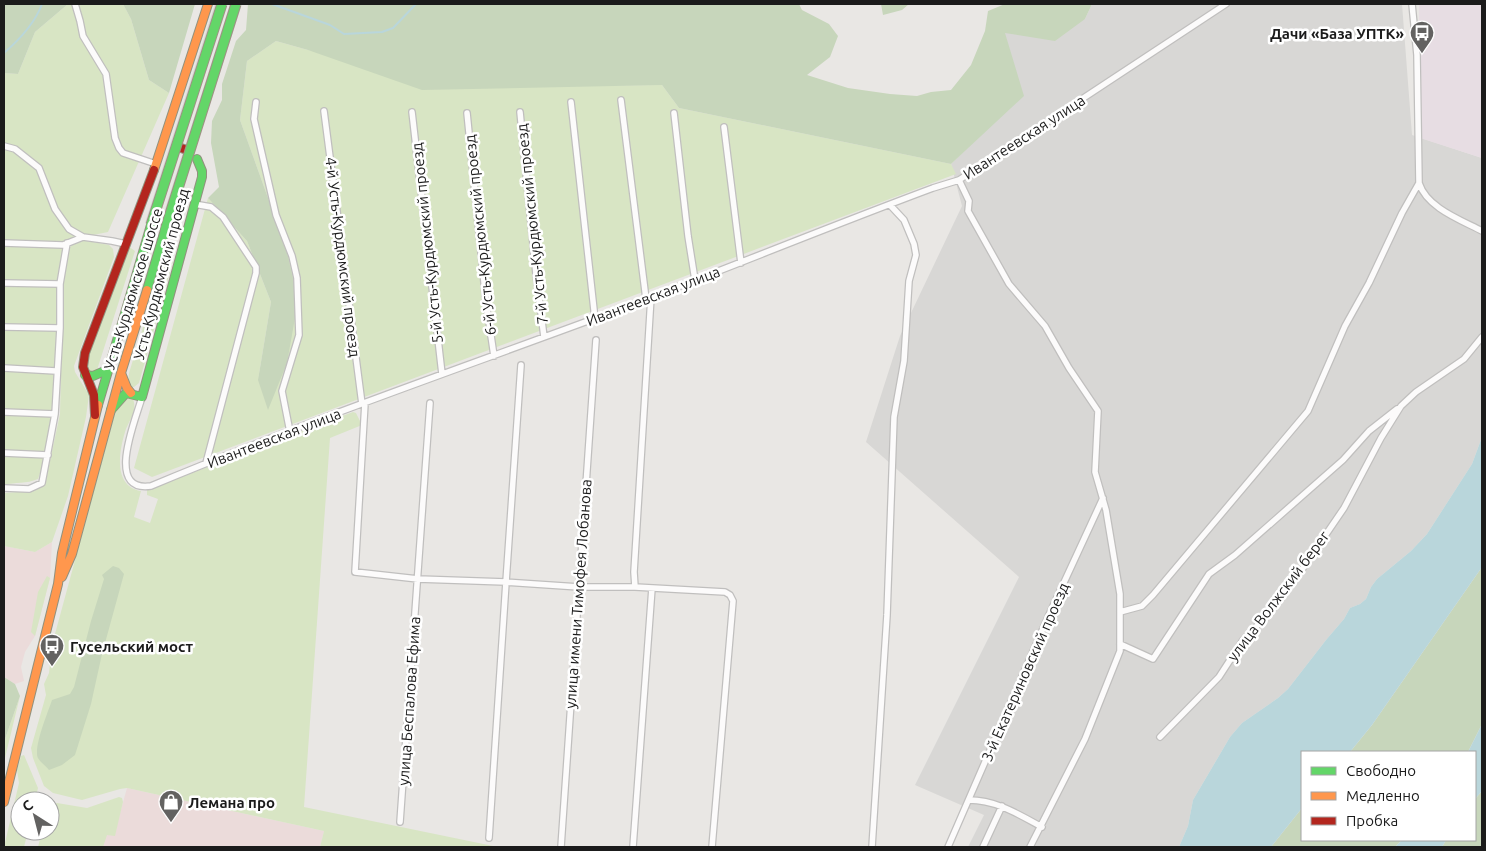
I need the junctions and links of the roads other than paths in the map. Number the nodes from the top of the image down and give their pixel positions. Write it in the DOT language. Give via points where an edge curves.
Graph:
graph roads {
  1 [pos="75,4"];
  2 [pos="208,4"];
  3 [pos="222,4"];
  4 [pos="236,4"];
  5 [pos="1226,4"];
  6 [pos="1412,4"];
  7 [pos="622,100"];
  8 [pos="256,102"];
  9 [pos="571,102"];
  10 [pos="324,111"];
  11 [pos="412,112"];
  12 [pos="520,112"];
  13 [pos="467,113"];
  14 [pos="674,113"];
  15 [pos="724,127"];
  16 [pos="4,146"];
  17 [pos="197,159"];
  18 [pos="156,164"];
  19 [pos="958,180"];
  20 [pos="1420,183"];
  21 [pos="194,204"];
  22 [pos="890,204"];
  23 [pos="1482,231"];
  24 [pos="83,237"];
  25 [pos="4,243"];
  26 [pos="67,243"];
  27 [pos="126,244"];
  28 [pos="741,263"];
  29 [pos="695,280"];
  30 [pos="4,284"];
  31 [pos="60,284"];
  32 [pos="649,298"];
  33 [pos="595,318"];
  34 [pos="4,327"];
  35 [pos="60,328"];
  36 [pos="544,337"];
  37 [pos="1482,337"];
  38 [pos="596,340"];
  39 [pos="494,356"];
  40 [pos="521,365"];
  41 [pos="4,368"];
  42 [pos="109,369"];
  43 [pos="56,370"];
  44 [pos="121,373"];
  45 [pos="442,374"];
  46 [pos="85,375"];
  47 [pos="131,393"];
  48 [pos="142,397"];
  49 [pos="430,402"];
  50 [pos="364,403"];
  51 [pos="1401,406"];
  52 [pos="112,410"];
  53 [pos="4,412"];
  54 [pos="55,414"];
  55 [pos="95,416"];
  56 [pos="290,432"];
  57 [pos="4,453"];
  58 [pos="48,455"];
  59 [pos="206,463"];
  60 [pos="4,488"];
  61 [pos="1102,498"];
  62 [pos="418,579"];
  63 [pos="506,582"];
  64 [pos="58,584"];
  65 [pos="578,587"];
  66 [pos="634,587"];
  67 [pos="652,588"];
  68 [pos="1120,612"];
  69 [pos="1120,644"];
  70 [pos="1160,738"];
  71 [pos="969,800"];
  72 [pos="4,802"];
  73 [pos="1002,806"];
  74 [pos="400,822"];
  75 [pos="1042,827"];
  76 [pos="490,838"];
  77 [pos="561,847"];
  78 [pos="633,847"];
  79 [pos="712,847"];
  80 [pos="872,847"];
  81 [pos="948,847"];
  82 [pos="983,847"];
  83 [pos="1030,847"];
  1 -- 18 [label="street" via="83,36 106,74 118,148 123,153"];
  2 -- 18 [label="main road" via="167,143"];
  3 -- 42 [label="main road, Усть-Курдюмское шоссе, bridge"];
  4 -- 44 [label="main road, Усть-Курдюмское шоссе, bridge"];
  5 -- 19 [label="street, Ивантеевская улица"];
  6 -- 20 [label="street" via="1417,55"];
  7 -- 32 [label="street"];
  8 -- 56 [label="street" via="254,119 274,206 297,278 299,335 282,391"];
  9 -- 33 [label="street"];
  10 -- 50 [label="street, 4-й Усть-Курдюмский проезд"];
  11 -- 45 [label="street, 5-й Усть-Курдюмский проезд"];
  12 -- 36 [label="street, 7-й Усть-Курдюмский проезд"];
  13 -- 39 [label="street, 6-й Усть-Курдюмский проезд"];
  14 -- 29 [label="street"];
  15 -- 28 [label="street"];
  16 -- 24 [label="street" via="15,149 39,168 55,209 70,229"];
  17 -- 21 [label="main road, Усть-Курдюмский проезд" via="202,177"];
  18 -- 27 [label="main road"];
  19 -- 22 [label="street, Ивантеевская улица"];
  19 -- 61 [label="street" via="969,201 968,211 1009,284 1045,326 1098,411 1095,472"];
  20 -- 23 [label="street" via="1428,199"];
  20 -- 68 [label="street" via="1345,326 1308,411 1153,595 1142,606"];
  21 -- 48 [label="main road, Усть-Курдюмский проезд"];
  21 -- 59 [label="street" via="211,207 222,216 256,266"];
  22 -- 28 [label="street, Ивантеевская улица"];
  22 -- 80 [label="street" via="904,220 916,255 909,281 904,361 894,417 888,615"];
  24 -- 26 [label="street"];
  24 -- 27 [label="street"];
  25 -- 26 [label="street"];
  26 -- 31 [label="street"];
  27 -- 46 [label="main road" via="85,353"];
  28 -- 29 [label="street, Ивантеевская улица"];
  29 -- 32 [label="street, Ивантеевская улица"];
  30 -- 31 [label="street"];
  31 -- 35 [label="street"];
  32 -- 33 [label="street, Ивантеевская улица"];
  32 -- 66 [label="street"];
  33 -- 36 [label="street, Ивантеевская улица"];
  34 -- 35 [label="street"];
  35 -- 43 [label="street"];
  36 -- 39 [label="street, Ивантеевская улица"];
  37 -- 51 [label="street, улица Волжский берег" via="1464,360"];
  38 -- 65 [label="street, улица имени Тимофея Лобанова"];
  39 -- 45 [label="street, Ивантеевская улица"];
  40 -- 63 [label="street"];
  41 -- 43 [label="street"];
  42 -- 46 [label="main road" via="93,376"];
  42 -- 55 [label="main road, Усть-Курдюмское шоссе"];
  43 -- 54 [label="street"];
  44 -- 47 [label="main road"];
  44 -- 52 [label="main road, Усть-Курдюмское шоссе"];
  45 -- 50 [label="street, Ивантеевская улица"];
  46 -- 55 [label="main road" via="94,396"];
  47 -- 48 [label="main road"];
  47 -- 52 [label="main road" via="120,398"];
  48 -- 59 [label="street, Ивантеевская улица" via="126,454 125,467 132,482 138,486 151,486"];
  49 -- 62 [label="street, улица Беспалова Ефима"];
  50 -- 56 [label="street, Ивантеевская улица"];
  50 -- 62 [label="street, 4-й Усть-Курдюмский проезд" via="355,572"];
  51 -- 69 [label="street" via="1209,574 1153,659"];
  51 -- 70 [label="street, улица Волжский берег" via="1344,508 1301,571 1243,640 1219,677"];
  52 -- 64 [label="main road, Усть-Курдюмское шоссе" via="72,554"];
  53 -- 54 [label="street"];
  54 -- 58 [label="street"];
  55 -- 64 [label="main road, Усть-Курдюмское шоссе" via="62,553"];
  56 -- 59 [label="street, Ивантеевская улица"];
  57 -- 58 [label="street"];
  58 -- 60 [label="street" via="42,483 29,489"];
  61 -- 68 [label="street" via="1120,594"];
  61 -- 71 [label="street, 3-й Екатериновский проезд"];
  62 -- 63 [label="street"];
  62 -- 74 [label="street, улица Беспалова Ефима"];
  63 -- 65 [label="street"];
  63 -- 76 [label="street"];
  64 -- 72 [label="main road, Усть-Курдюмское шоссе"];
  65 -- 66 [label="street"];
  65 -- 77 [label="street, улица имени Тимофея Лобанова"];
  66 -- 67 [label="street"];
  67 -- 78 [label="street"];
  67 -- 79 [label="street" via="725,592 733,601"];
  68 -- 69 [label="street"];
  69 -- 75 [label="street" via="1085,739"];
  71 -- 73 [label="street"];
  71 -- 81 [label="street, 3-й Екатериновский проезд"];
  73 -- 75 [label="street"];
  73 -- 82 [label="street"];
  75 -- 83 [label="street"];
}
